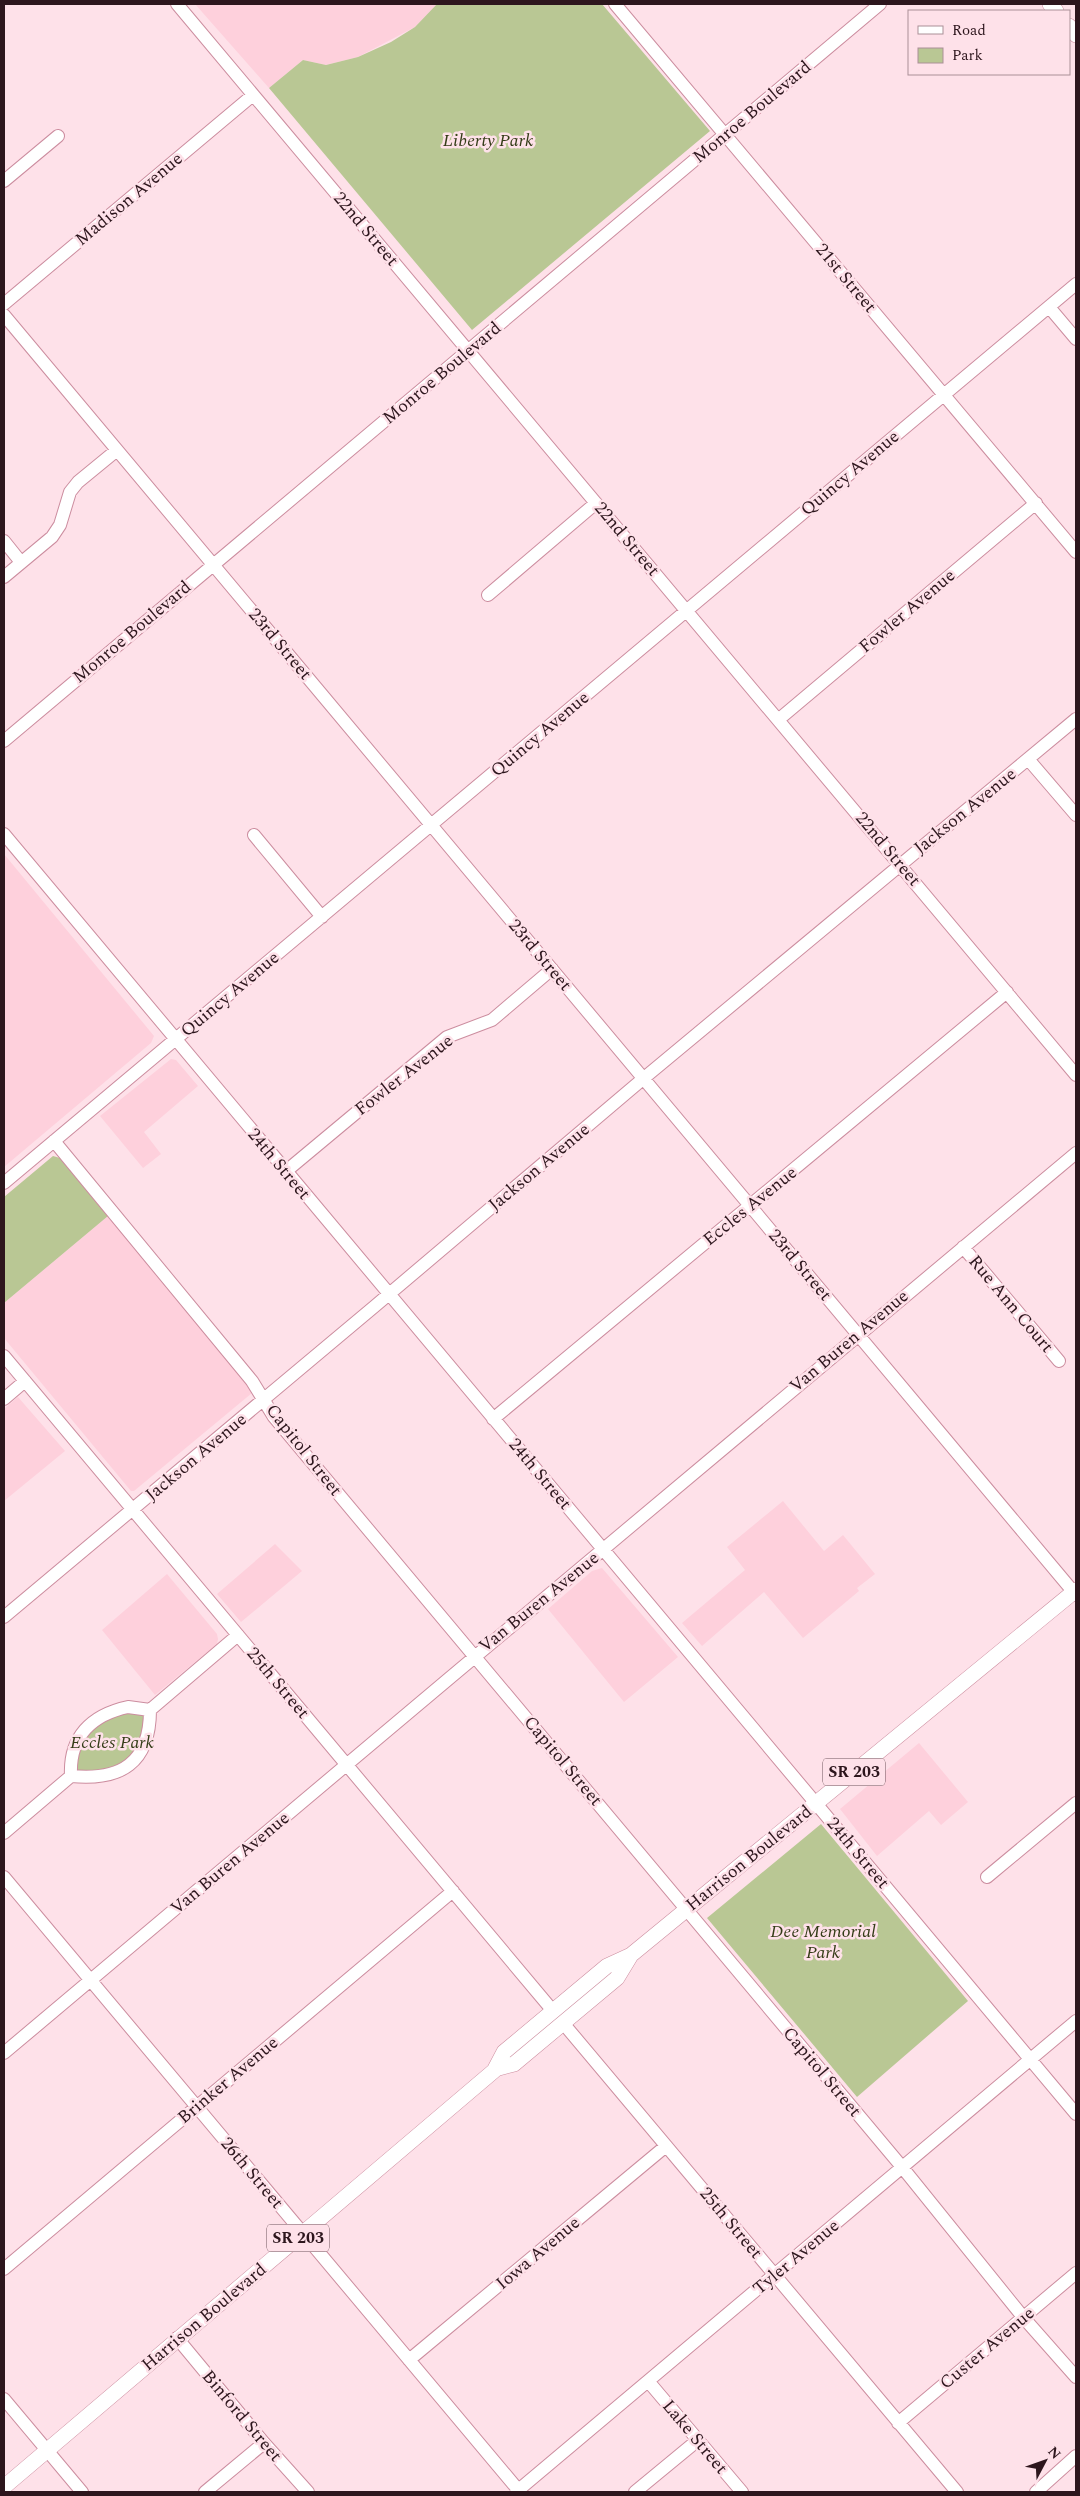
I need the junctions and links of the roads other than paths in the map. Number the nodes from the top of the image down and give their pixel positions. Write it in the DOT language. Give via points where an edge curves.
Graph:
graph roads {
  1 [pos="177,4"];
  2 [pos="617,4"];
  3 [pos="880,4"];
  4 [pos="254,95"];
  5 [pos="725,134"];
  6 [pos="58,136"];
  7 [pos="4,181"];
  8 [pos="1076,284"];
  9 [pos="4,304"];
  10 [pos="1049,307"];
  11 [pos="4,315"];
  12 [pos="1076,339"];
  13 [pos="469,351"];
  14 [pos="944,394"];
  15 [pos="117,450"];
  16 [pos="596,503"];
  17 [pos="1036,503"];
  18 [pos="4,541"];
  19 [pos="1076,552"];
  20 [pos="20,562"];
  21 [pos="213,564"];
  22 [pos="4,577"];
  23 [pos="488,595"];
  24 [pos="687,611"];
  25 [pos="1076,719"];
  26 [pos="778,720"];
  27 [pos="4,741"];
  28 [pos="1028,759"];
  29 [pos="1076,815"];
  30 [pos="431,825"];
  31 [pos="4,834"];
  32 [pos="254,835"];
  33 [pos="901,864"];
  34 [pos="322,916"];
  35 [pos="552,969"];
  36 [pos="1007,992"];
  37 [pos="175,1039"];
  38 [pos="1076,1075"];
  39 [pos="644,1078"];
  40 [pos="54,1141"];
  41 [pos="1076,1153"];
  42 [pos="286,1172"];
  43 [pos="4,1183"];
  44 [pos="750,1206"];
  45 [pos="963,1247"];
  46 [pos="388,1296"];
  47 [pos="858,1333"];
  48 [pos="4,1356"];
  49 [pos="1059,1361"];
  50 [pos="25,1381"];
  51 [pos="4,1399"];
  52 [pos="264,1399"];
  53 [pos="493,1419"];
  54 [pos="133,1510"];
  55 [pos="603,1550"];
  56 [pos="1075,1592"];
  57 [pos="4,1617"];
  58 [pos="238,1636"];
  59 [pos="474,1655"];
  60 [pos="150,1710"];
  61 [pos="347,1765"];
  62 [pos="71,1776"];
  63 [pos="816,1803"];
  64 [pos="1076,1803"];
  65 [pos="4,1833"];
  66 [pos="987,1877"];
  67 [pos="4,1878"];
  68 [pos="453,1892"];
  69 [pos="687,1909"];
  70 [pos="631,1955"];
  71 [pos="90,1980"];
  72 [pos="553,2011"];
  73 [pos="1076,2021"];
  74 [pos="563,2023"];
  75 [pos="4,2053"];
  76 [pos="1031,2060"];
  77 [pos="495,2069"];
  78 [pos="196,2107"];
  79 [pos="1076,2114"];
  80 [pos="666,2146"];
  81 [pos="902,2167"];
  82 [pos="303,2234"];
  83 [pos="4,2269"];
  84 [pos="1076,2273"];
  85 [pos="774,2275"];
  86 [pos="1023,2318"];
  87 [pos="177,2338"];
  88 [pos="409,2360"];
  89 [pos="1076,2378"];
  90 [pos="648,2381"];
  91 [pos="4,2399"];
  92 [pos="898,2423"];
  93 [pos="698,2440"];
  94 [pos="264,2443"];
  95 [pos="46,2450"];
  96 [pos="1076,2456"];
  97 [pos="4,2487"];
  98 [pos="82,2492"];
  99 [pos="204,2492"];
  100 [pos="308,2492"];
  101 [pos="518,2492"];
  102 [pos="635,2492"];
  103 [pos="742,2492"];
  104 [pos="957,2492"];
  105 [pos="1036,2492"];
  1 -- 4 [label="street, 22nd Street"];
  2 -- 5 [label="street, 21st Street"];
  3 -- 5 [label="street, Monroe Boulevard"];
  4 -- 9 [label="street, Madison Avenue"];
  4 -- 13 [label="street, 22nd Street"];
  5 -- 13 [label="street, Monroe Boulevard"];
  5 -- 14 [label="street, 21st Street"];
  6 -- 7 [label="street"];
  8 -- 10 [label="street, Quincy Avenue"];
  10 -- 12 [label="street"];
  10 -- 14 [label="street, Quincy Avenue"];
  11 -- 15 [label="street, 23rd Street"];
  13 -- 16 [label="street, 22nd Street"];
  13 -- 21 [label="street, Monroe Boulevard"];
  14 -- 17 [label="street, 21st Street"];
  14 -- 24 [label="street, Quincy Avenue"];
  15 -- 20 [label="street" via="78,482 70,492 60,525 52,537"];
  15 -- 21 [label="street, 23rd Street"];
  16 -- 23 [label="street"];
  16 -- 24 [label="street, 22nd Street"];
  17 -- 19 [label="street, 21st Street"];
  17 -- 26 [label="street, Fowler Avenue"];
  18 -- 20 [label="street"];
  20 -- 22 [label="street"];
  21 -- 27 [label="street, Monroe Boulevard"];
  21 -- 30 [label="street, 23rd Street"];
  24 -- 26 [label="street, 22nd Street"];
  24 -- 30 [label="street, Quincy Avenue"];
  25 -- 28 [label="street, Jackson Avenue"];
  26 -- 33 [label="street, 22nd Street"];
  28 -- 29 [label="street"];
  28 -- 33 [label="street, Jackson Avenue"];
  30 -- 34 [label="street, Quincy Avenue"];
  30 -- 35 [label="street, 23rd Street"];
  31 -- 37 [label="street, 24th Street"];
  32 -- 34 [label="street"];
  33 -- 36 [label="street, 22nd Street"];
  33 -- 39 [label="street, Jackson Avenue"];
  34 -- 37 [label="street, Quincy Avenue"];
  35 -- 39 [label="street, 23rd Street"];
  35 -- 42 [label="street, Fowler Avenue" via="492,1020 447,1037"];
  36 -- 38 [label="street, 22nd Street"];
  36 -- 44 [label="street, Eccles Avenue"];
  37 -- 40 [label="street, Quincy Avenue"];
  37 -- 42 [label="street, 24th Street"];
  39 -- 44 [label="street, 23rd Street"];
  39 -- 46 [label="street, Jackson Avenue"];
  40 -- 43 [label="street, Quincy Avenue"];
  40 -- 52 [label="street, Capitol Street"];
  41 -- 45 [label="street, Van Buren Avenue"];
  42 -- 46 [label="street, 24th Street"];
  44 -- 47 [label="street, 23rd Street"];
  44 -- 53 [label="street, Eccles Avenue"];
  45 -- 47 [label="street, Van Buren Avenue"];
  45 -- 49 [label="street, Rue Ann Court"];
  46 -- 52 [label="street, Jackson Avenue"];
  46 -- 53 [label="street, 24th Street"];
  47 -- 55 [label="street, Van Buren Avenue"];
  47 -- 56 [label="street, 23rd Street"];
  48 -- 50 [label="street, 25th Street"];
  50 -- 51 [label="street"];
  50 -- 54 [label="street, 25th Street"];
  52 -- 54 [label="street, Jackson Avenue"];
  52 -- 59 [label="street, Capitol Street" via="274,1417"];
  53 -- 55 [label="street, 24th Street"];
  54 -- 57 [label="street, Jackson Avenue"];
  54 -- 58 [label="street, 25th Street"];
  55 -- 59 [label="street, Van Buren Avenue"];
  55 -- 63 [label="street, 24th Street"];
  56 -- 63 [label="main road, Harrison Boulevard / SR 203"];
  58 -- 60 [label="street"];
  58 -- 61 [label="street, 25th Street"];
  59 -- 61 [label="street, Van Buren Avenue"];
  59 -- 69 [label="street, Capitol Street"];
  60 -- 62 [label="street" via="145,1746 124,1768 104,1776"];
  60 -- 62 [label="street" via="137,1707 118,1709 88,1724 70,1761"];
  61 -- 68 [label="street, 25th Street"];
  61 -- 71 [label="street, Van Buren Avenue"];
  62 -- 65 [label="street"];
  63 -- 69 [label="main road, Harrison Boulevard / SR 203"];
  63 -- 76 [label="street, 24th Street"];
  64 -- 66 [label="street"];
  67 -- 71 [label="street, 26th Street"];
  68 -- 72 [label="street, 25th Street"];
  68 -- 78 [label="street, Brinker Avenue"];
  69 -- 70 [label="main road, Harrison Boulevard / SR 203"];
  69 -- 81 [label="street, Capitol Street"];
  70 -- 72 [label="main road, Harrison Boulevard / SR 203" via="606,1966"];
  70 -- 74 [label="main road, Harrison Boulevard" via="567,2010"];
  71 -- 75 [label="street, Van Buren Avenue"];
  71 -- 78 [label="street, 26th Street"];
  72 -- 77 [label="main road, Harrison Boulevard" via="549,2022"];
  73 -- 76 [label="street, Tyler Avenue"];
  74 -- 77 [label="main road, Harrison Boulevard / SR 203" via="514,2064"];
  74 -- 80 [label="street, 25th Street"];
  76 -- 79 [label="street, 24th Street"];
  76 -- 81 [label="street, Tyler Avenue"];
  77 -- 82 [label="main road, Harrison Boulevard / SR 203"];
  78 -- 82 [label="street, 26th Street"];
  78 -- 83 [label="street, Brinker Avenue"];
  80 -- 85 [label="street, 25th Street"];
  80 -- 88 [label="street, Iowa Avenue"];
  81 -- 85 [label="street, Tyler Avenue"];
  81 -- 86 [label="street, Capitol Street"];
  82 -- 87 [label="main road, Harrison Boulevard / SR 203"];
  82 -- 88 [label="street, 26th Street"];
  84 -- 86 [label="street, Custer Avenue"];
  85 -- 90 [label="street, Tyler Avenue"];
  85 -- 92 [label="street, 25th Street"];
  86 -- 89 [label="street, Capitol Street"];
  86 -- 92 [label="street, Custer Avenue"];
  87 -- 94 [label="street, Binford Street"];
  87 -- 95 [label="main road, Harrison Boulevard / SR 203"];
  88 -- 101 [label="street, 26th Street"];
  90 -- 93 [label="street, Lake Street"];
  90 -- 101 [label="street, Tyler Avenue"];
  91 -- 95 [label="street"];
  92 -- 104 [label="street, 25th Street"];
  93 -- 102 [label="street"];
  93 -- 103 [label="street, Lake Street"];
  94 -- 99 [label="street"];
  94 -- 100 [label="street, Binford Street"];
  95 -- 97 [label="main road, Harrison Boulevard / SR 203"];
  95 -- 98 [label="street"];
  96 -- 105 [label="street"];
}
